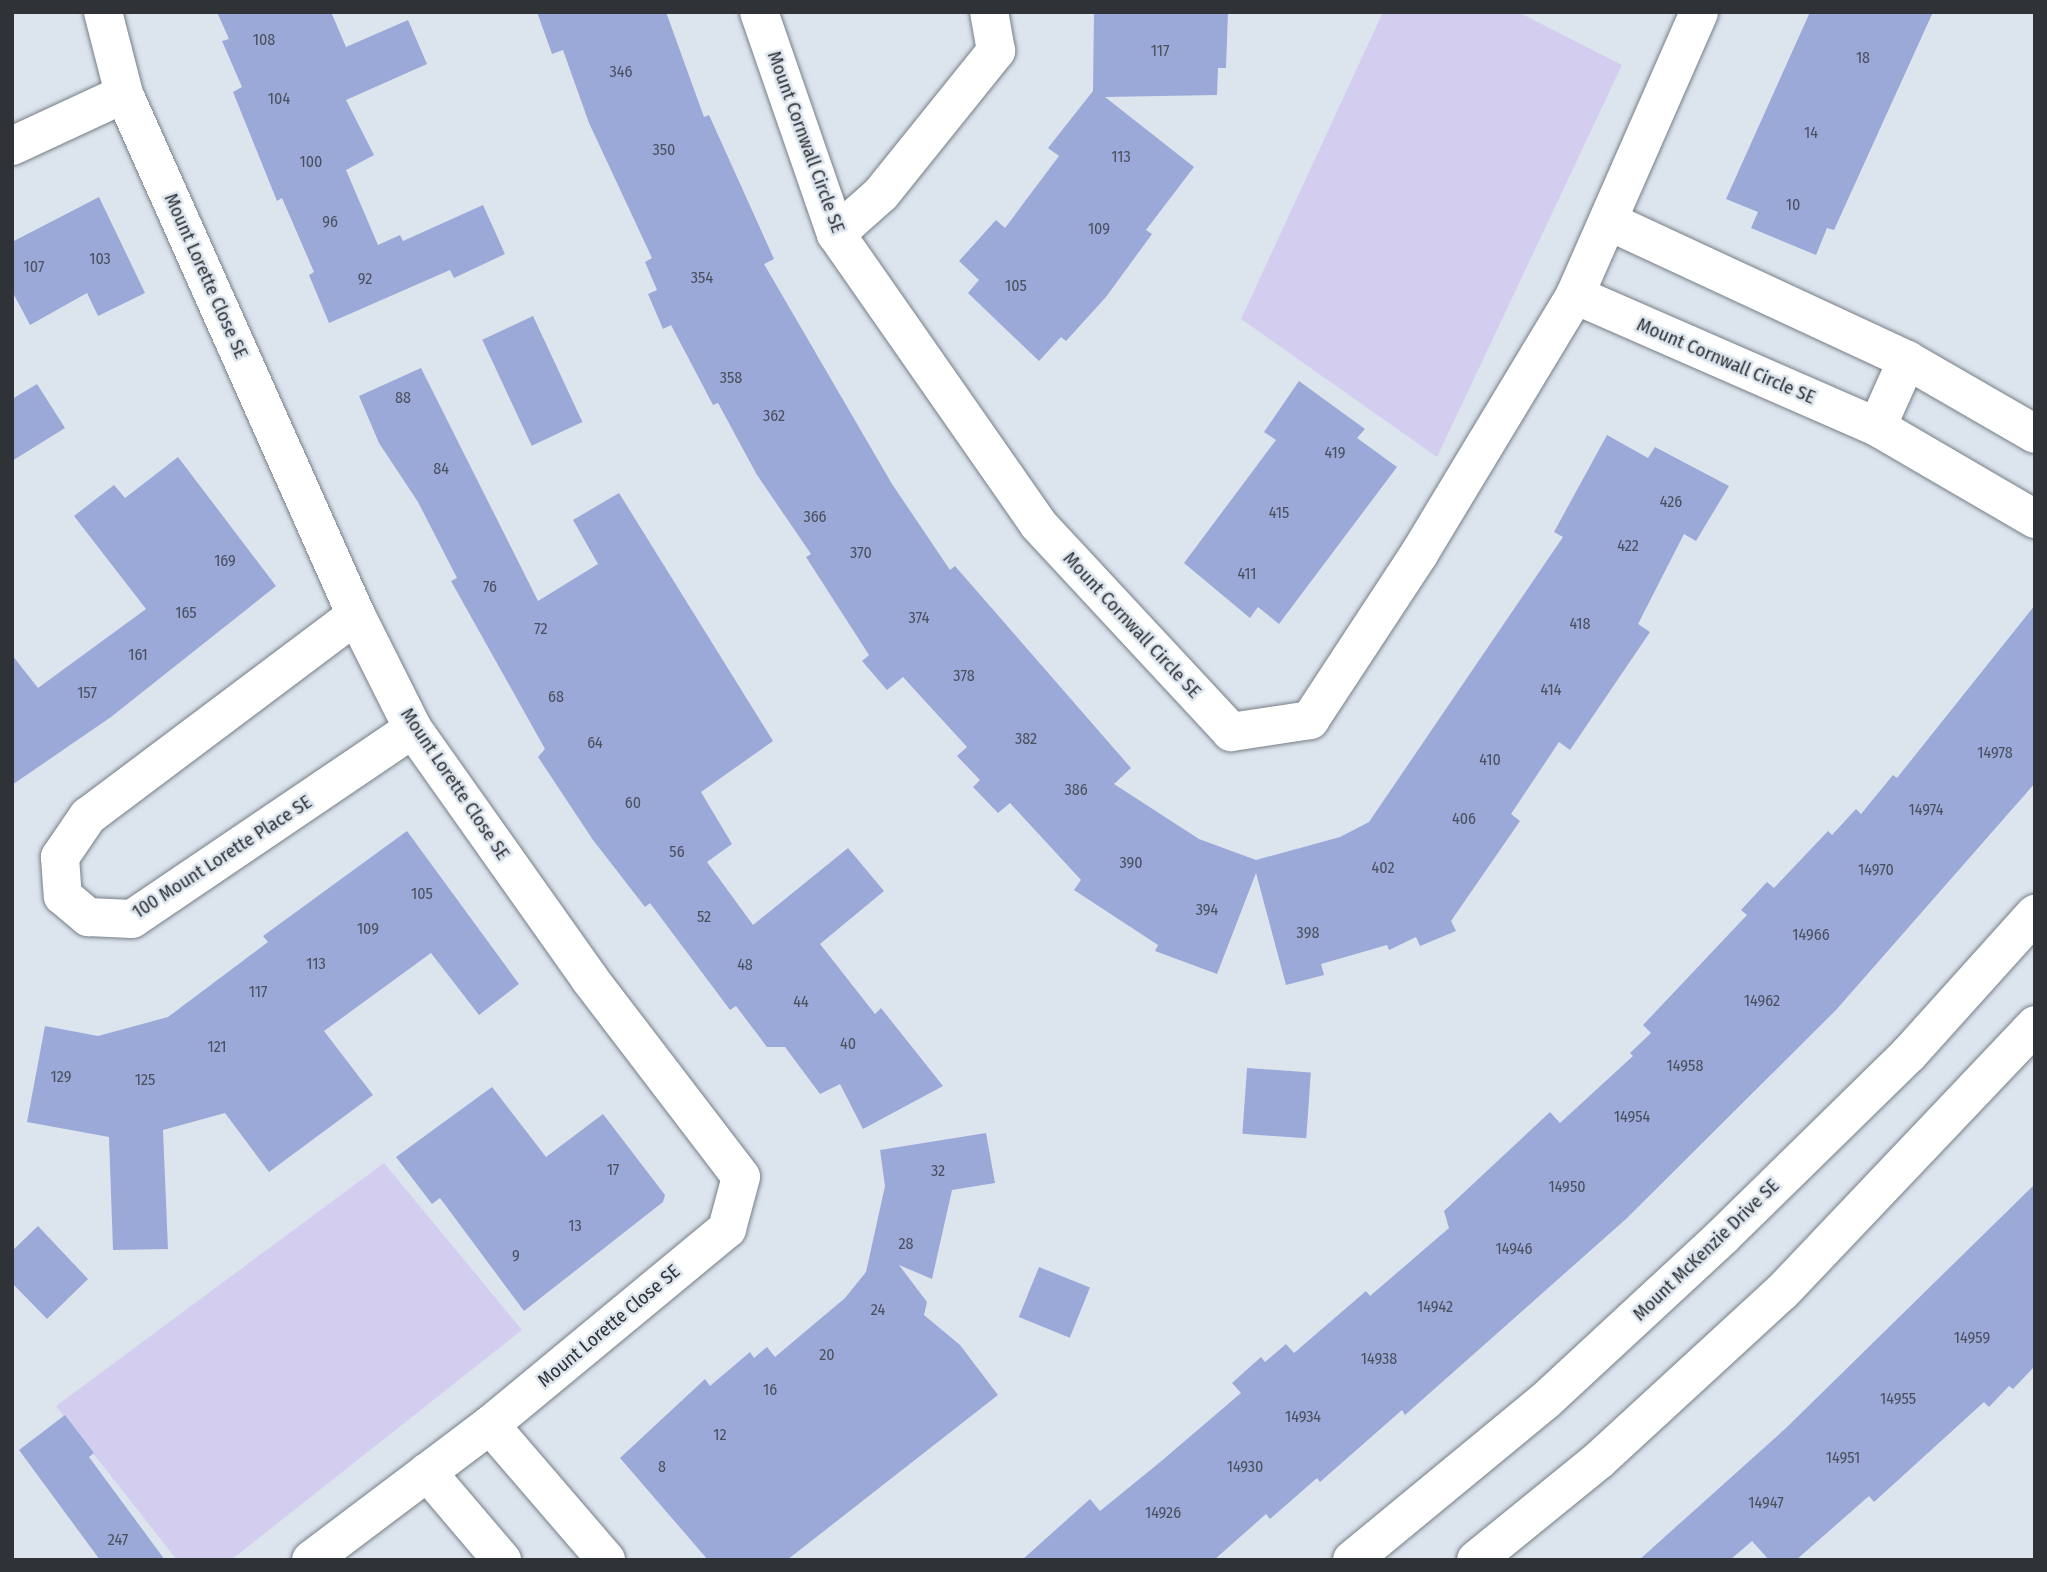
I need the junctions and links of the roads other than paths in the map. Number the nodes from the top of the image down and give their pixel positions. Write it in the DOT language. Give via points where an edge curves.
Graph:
graph roads {
  1 [pos="103,12"];
  2 [pos="759,12"];
  3 [pos="989,12"];
  4 [pos="1699,12"];
  5 [pos="124,94"];
  6 [pos="12,146"];
  7 [pos="1608,221"];
  8 [pos="836,234"];
  9 [pos="1575,295"];
  10 [pos="1907,360"];
  11 [pos="1877,427"];
  12 [pos="2035,434"];
  13 [pos="2035,519"];
  14 [pos="356,615"];
  15 [pos="414,729"];
  16 [pos="2035,914"];
  17 [pos="2035,1025"];
  18 [pos="490,1425"];
  19 [pos="427,1472"];
  20 [pos="311,1560"];
  21 [pos="502,1560"];
  22 [pos="606,1560"];
  23 [pos="1352,1560"];
  24 [pos="1476,1560"];
  1 -- 5 [label="street, Mount Lorette Close SE"];
  2 -- 8 [label="street, Mount Cornwall Circle SE"];
  3 -- 8 [label="street" via="996,51 881,194"];
  4 -- 7 [label="street, Mount Cornwall Circle SE"];
  5 -- 6 [label="street"];
  5 -- 14 [label="street, Mount Lorette Close SE"];
  7 -- 9 [label="street, Mount Cornwall Circle SE"];
  7 -- 10 [label="street"];
  8 -- 9 [label="street, Mount Cornwall Circle SE" via="1038,524 1231,732 1310,720 1419,554"];
  9 -- 11 [label="street, Mount Cornwall Circle SE"];
  10 -- 11 [label="street"];
  10 -- 12 [label="street"];
  11 -- 13 [label="street, Mount Cornwall Circle SE"];
  14 -- 15 [label="street, Mount Lorette Close SE"];
  14 -- 15 [label="street, 100 Mount Lorette Place SE" via="88,816 60,857 63,896 88,918 132,919"];
  15 -- 18 [label="street, Mount Lorette Close SE" via="589,978 741,1177 727,1229"];
  16 -- 23 [label="street, Mount McKenzie Drive SE" via="1908,1055 1723,1236 1545,1401"];
  17 -- 24 [label="street" via="1782,1292 1599,1460"];
  18 -- 19 [label="street, Mount Lorette Close SE"];
  18 -- 22 [label="street"];
  19 -- 20 [label="street, Mount Lorette Close SE"];
  19 -- 21 [label="street"];
}
